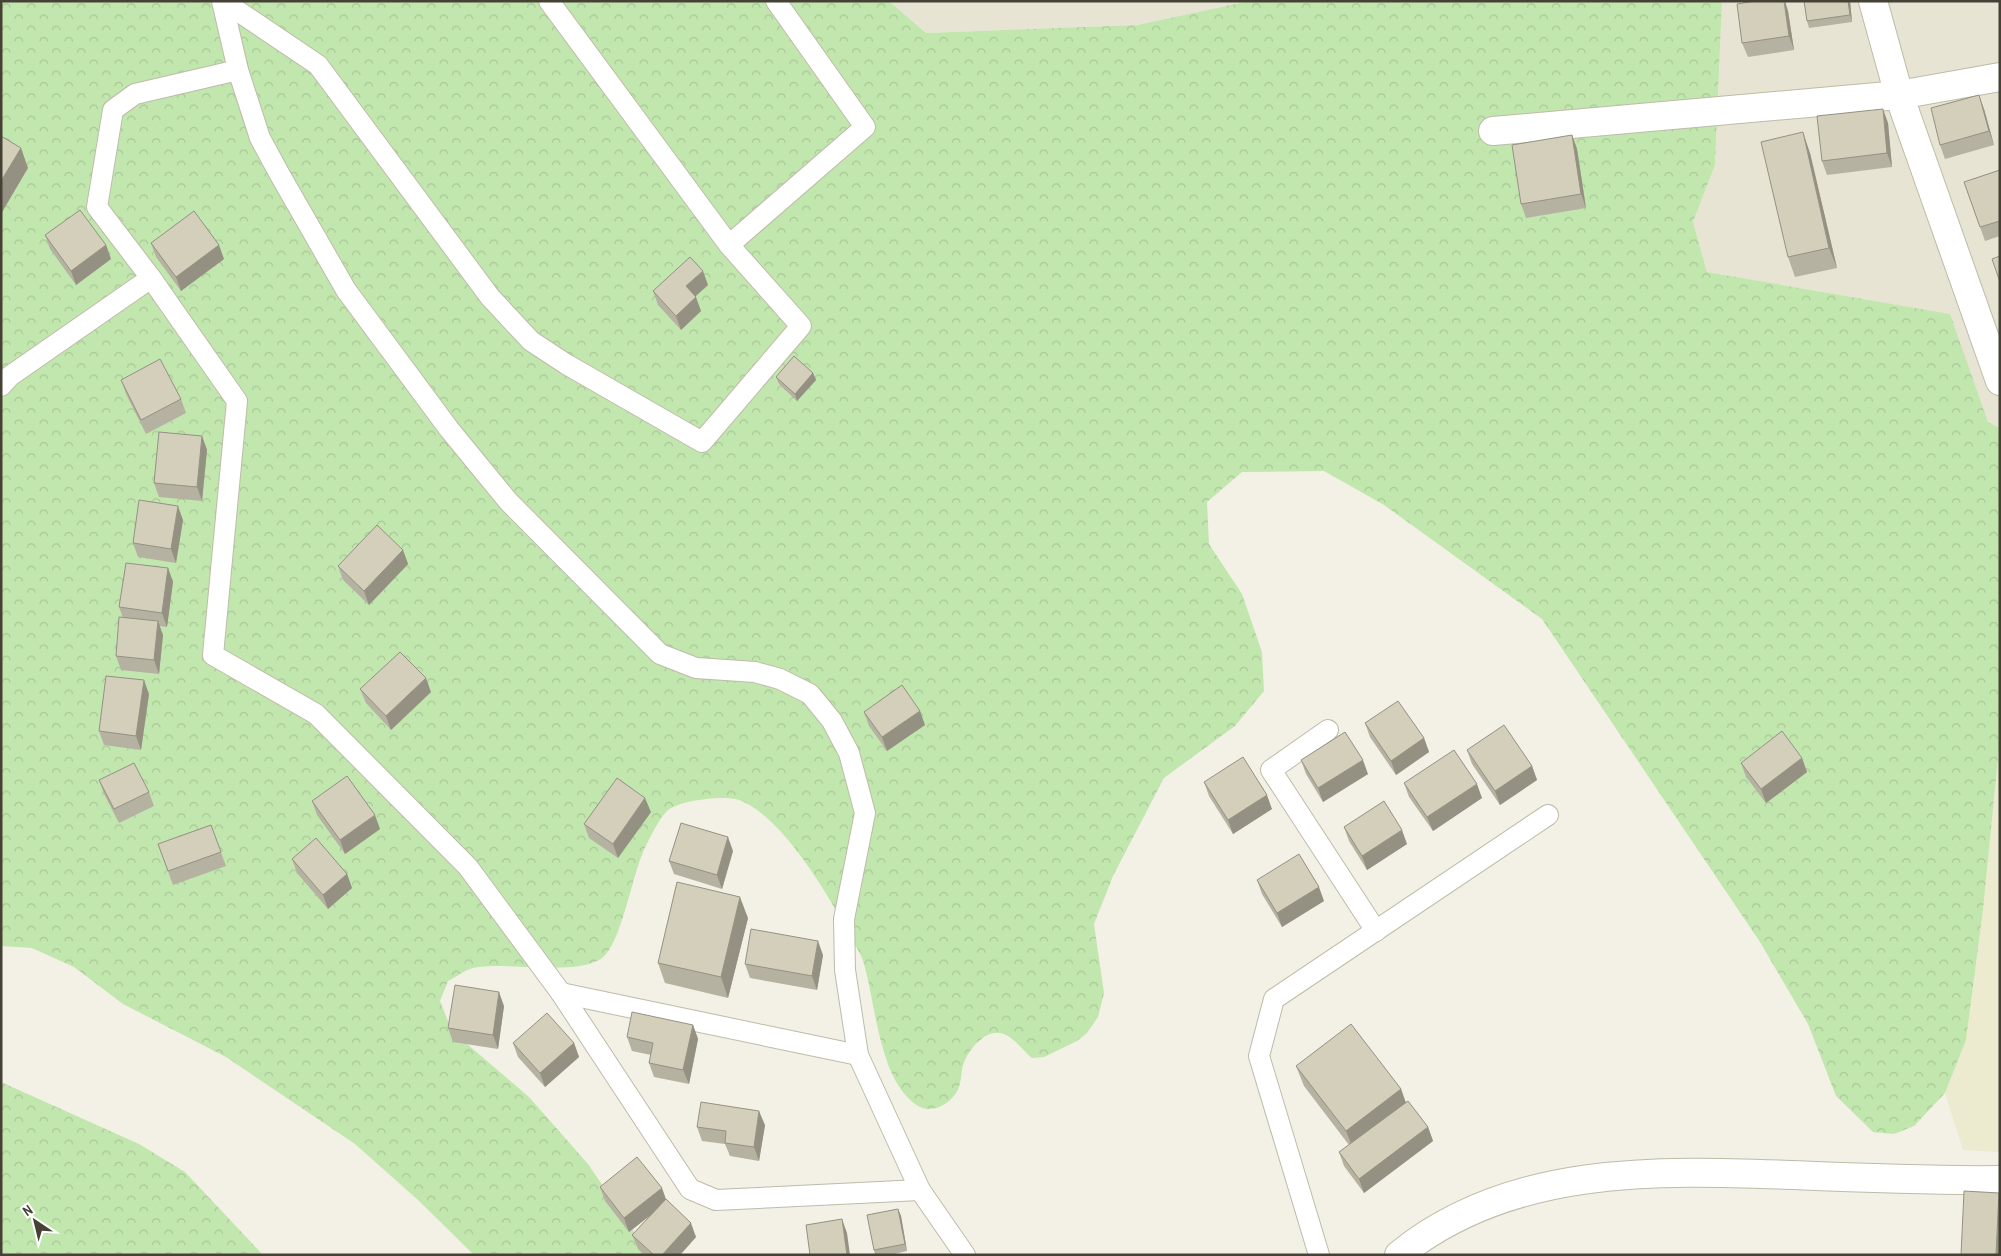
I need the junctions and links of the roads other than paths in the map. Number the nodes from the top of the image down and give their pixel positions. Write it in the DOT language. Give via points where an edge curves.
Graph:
graph roads {
  1 [pos="222,1"];
  2 [pos="548,1"];
  3 [pos="776,1"];
  4 [pos="1873,1"];
  5 [pos="238,70"];
  6 [pos="2000,77"];
  7 [pos="1899,94"];
  8 [pos="1493,131"];
  9 [pos="729,245"];
  10 [pos="151,278"];
  11 [pos="2000,381"];
  12 [pos="1,386"];
  13 [pos="1328,730"];
  14 [pos="1548,814"];
  15 [pos="1376,931"];
  16 [pos="561,993"];
  17 [pos="858,1055"];
  18 [pos="2000,1180"];
  19 [pos="920,1190"];
  20 [pos="965,1255"];
  21 [pos="1319,1255"];
  22 [pos="1399,1255"];
  1 -- 5 [label="lane"];
  1 -- 9 [label="lane" via="318,65 490,297 531,341 702,442 801,326"];
  2 -- 9 [label="lane"];
  3 -- 9 [label="lane" via="865,127"];
  4 -- 7 [label="street"];
  5 -- 10 [label="lane" via="136,94 113,110 98,207"];
  5 -- 17 [label="lane" via="260,138 346,290 449,429 508,501 660,654 696,668 755,672 780,679 810,694 832,720 849,753 866,813 844,919 845,970"];
  6 -- 7 [label="street"];
  7 -- 8 [label="street"];
  7 -- 11 [label="street"];
  10 -- 12 [label="lane" via="10,376"];
  10 -- 16 [label="lane" via="237,401 213,655 316,714 468,867"];
  13 -- 15 [label="lane" via="1271,770"];
  14 -- 15 [label="lane"];
  15 -- 21 [label="lane" via="1274,999 1259,1056"];
  16 -- 17 [label="lane"];
  16 -- 19 [label="lane" via="690,1189 716,1200"];
  17 -- 19 [label="lane"];
  18 -- 22 [label="street" via="1707,1172 1603,1176 1509,1196 1460,1217"];
  19 -- 20 [label="lane"];
}
